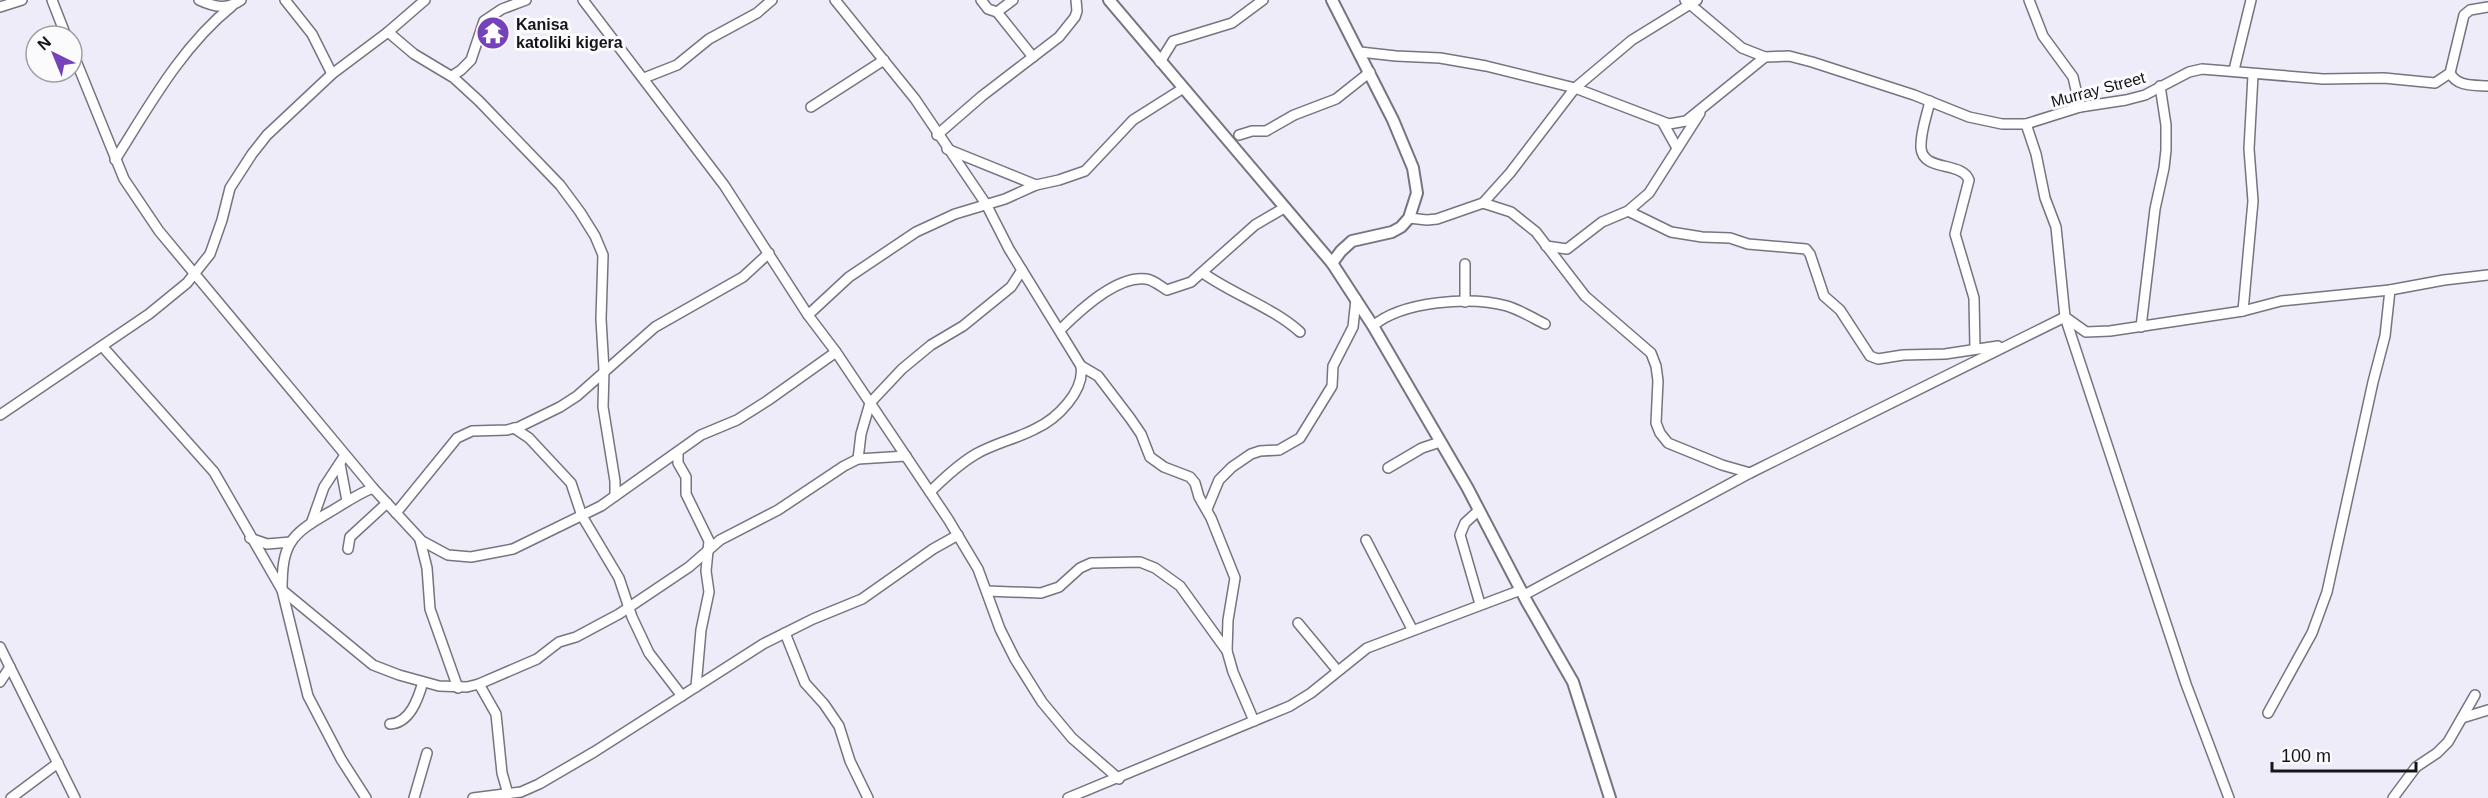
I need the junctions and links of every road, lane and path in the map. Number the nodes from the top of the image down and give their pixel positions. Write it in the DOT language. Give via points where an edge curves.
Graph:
graph roads {
  1 [pos="22,0"];
  2 [pos="52,0"];
  3 [pos="199,0"];
  4 [pos="241,0"];
  5 [pos="285,0"];
  6 [pos="425,0"];
  7 [pos="526,0"];
  8 [pos="583,0"];
  9 [pos="772,0"];
  10 [pos="835,0"];
  11 [pos="981,0"];
  12 [pos="1013,0"];
  13 [pos="1076,0"];
  14 [pos="1109,0"];
  15 [pos="1263,0"];
  16 [pos="1332,0"];
  17 [pos="2029,0"];
  18 [pos="2251,0"];
  19 [pos="1690,1"];
  20 [pos="232,6"];
  21 [pos="0,7"];
  22 [pos="2488,7"];
  23 [pos="997,12"];
  24 [pos="61,24"];
  25 [pos="388,32"];
  26 [pos="1360,51"];
  27 [pos="1033,57"];
  28 [pos="1764,57"];
  29 [pos="884,60"];
  30 [pos="1160,62"];
  31 [pos="2234,70"];
  32 [pos="1370,72"];
  33 [pos="2450,73"];
  34 [pos="332,75"];
  35 [pos="2253,75"];
  36 [pos="452,76"];
  37 [pos="644,78"];
  38 [pos="84,81"];
  39 [pos="2160,86"];
  40 [pos="2488,86"];
  41 [pos="1182,88"];
  42 [pos="1575,88"];
  43 [pos="1930,101"];
  44 [pos="812,107"];
  45 [pos="2080,107"];
  46 [pos="1702,109"];
  47 [pos="1663,123"];
  48 [pos="2026,124"];
  49 [pos="937,135"];
  50 [pos="1239,135"];
  51 [pos="1677,148"];
  52 [pos="947,149"];
  53 [pos="116,160"];
  54 [pos="1036,185"];
  55 [pos="1483,203"];
  56 [pos="986,204"];
  57 [pos="1284,208"];
  58 [pos="1628,211"];
  59 [pos="1409,218"];
  60 [pos="1546,246"];
  61 [pos="1565,249"];
  62 [pos="769,253"];
  63 [pos="1556,259"];
  64 [pos="1332,263"];
  65 [pos="1465,264"];
  66 [pos="1022,270"];
  67 [pos="1203,273"];
  68 [pos="194,275"];
  69 [pos="2488,275"];
  70 [pos="2390,290"];
  71 [pos="1356,299"];
  72 [pos="1465,302"];
  73 [pos="2243,311"];
  74 [pos="808,315"];
  75 [pos="2065,317"];
  76 [pos="1545,324"];
  77 [pos="1372,326"];
  78 [pos="2141,327"];
  79 [pos="1060,330"];
  80 [pos="1300,332"];
  81 [pos="102,346"];
  82 [pos="2004,346"];
  83 [pos="1975,349"];
  84 [pos="836,352"];
  85 [pos="1081,366"];
  86 [pos="604,370"];
  87 [pos="870,403"];
  88 [pos="0,415"];
  89 [pos="514,428"];
  90 [pos="1440,442"];
  91 [pos="678,453"];
  92 [pos="906,456"];
  93 [pos="342,459"];
  94 [pos="858,459"];
  95 [pos="1388,468"];
  96 [pos="1750,473"];
  97 [pos="373,488"];
  98 [pos="930,492"];
  99 [pos="615,496"];
  100 [pos="346,501"];
  101 [pos="387,503"];
  102 [pos="1207,509"];
  103 [pos="1478,511"];
  104 [pos="396,513"];
  105 [pos="582,516"];
  106 [pos="312,521"];
  107 [pos="958,535"];
  108 [pos="250,538"];
  109 [pos="419,538"];
  110 [pos="1366,540"];
  111 [pos="291,542"];
  112 [pos="348,549"];
  113 [pos="708,549"];
  114 [pos="282,590"];
  115 [pos="987,591"];
  116 [pos="1522,592"];
  117 [pos="1480,604"];
  118 [pos="629,608"];
  119 [pos="1298,623"];
  120 [pos="1412,629"];
  121 [pos="785,633"];
  122 [pos="0,646"];
  123 [pos="1227,651"];
  124 [pos="10,667"];
  125 [pos="1337,670"];
  126 [pos="0,682"];
  127 [pos="423,682"];
  128 [pos="480,684"];
  129 [pos="458,687"];
  130 [pos="696,687"];
  131 [pos="2475,695"];
  132 [pos="682,696"];
  133 [pos="2488,710"];
  134 [pos="2268,713"];
  135 [pos="2462,718"];
  136 [pos="1254,721"];
  137 [pos="390,724"];
  138 [pos="427,753"];
  139 [pos="58,763"];
  140 [pos="1119,779"];
  141 [pos="508,794"];
  142 [pos="522,795"];
  143 [pos="11,798"];
  144 [pos="75,798"];
  145 [pos="366,798"];
  146 [pos="414,798"];
  147 [pos="473,798"];
  148 [pos="868,798"];
  149 [pos="1068,798"];
  150 [pos="1610,798"];
  151 [pos="2229,798"];
  152 [pos="2393,798"];
  1 -- 21 [label="street"];
  2 -- 24 [label="street"];
  3 -- 20 [label="street" via="215,7"];
  4 -- 20 [label="street"];
  5 -- 34 [label="street" via="312,34"];
  6 -- 25 [label="street"];
  7 -- 36 [label="street" via="484,21 471,60"];
  8 -- 37 [label="street"];
  9 -- 37 [label="street" via="757,13 709,39 683,61"];
  10 -- 29 [label="street"];
  11 -- 23 [label="street"];
  12 -- 23 [label="street"];
  13 -- 27 [label="street" via="1077,11 1063,33"];
  14 -- 30 [label="street"];
  15 -- 30 [label="street" via="1232,23 1173,41"];
  16 -- 26 [label="street"];
  17 -- 45 [label="street" via="2043,36 2073,77"];
  18 -- 31 [label="street"];
  19 -- 28 [label="street, Murray Street" via="1742,48"];
  19 -- 42 [label="street" via="1632,40"];
  20 -- 53 [label="street" via="210,25 174,68"];
  22 -- 33 [label="street" via="2464,15"];
  23 -- 27 [label="street"];
  25 -- 34 [label="street"];
  25 -- 36 [label="street" via="414,54"];
  26 -- 32 [label="street"];
  26 -- 42 [label="street" via="1440,58"];
  27 -- 49 [label="street"];
  28 -- 43 [label="street, Murray Street" via="1789,56"];
  28 -- 46 [label="street"];
  29 -- 44 [label="street"];
  29 -- 49 [label="street"];
  30 -- 41 [label="street"];
  31 -- 35 [label="street, Murray Street"];
  31 -- 39 [label="street, Murray Street" via="2202,69"];
  32 -- 50 [label="street" via="1336,99 1266,131"];
  32 -- 59 [label="street" via="1413,168 1417,193"];
  33 -- 35 [label="street, Murray Street" via="2440,81 2428,83"];
  33 -- 40 [label="street" via="2463,84"];
  34 -- 68 [label="street" via="252,154 230,188 210,254"];
  35 -- 73 [label="street" via="2249,149 2253,201"];
  36 -- 86 [label="street" via="560,185 589,225 603,255"];
  37 -- 62 [label="street"];
  38 -- 53 [label="street"];
  39 -- 45 [label="street, Murray Street" via="2126,100"];
  39 -- 78 [label="street" via="2166,150"];
  41 -- 54 [label="street" via="1133,120 1085,171"];
  41 -- 57 [label="street"];
  42 -- 47 [label="street"];
  42 -- 55 [label="street"];
  43 -- 48 [label="street, Murray Street" via="1985,121"];
  43 -- 83 [label="street" via="1921,143 1923,155 1928,161 1968,177 1954,234 1974,298"];
  45 -- 48 [label="street, Murray Street"];
  46 -- 47 [label="street" via="1686,121"];
  46 -- 51 [label="street"];
  47 -- 51 [label="street"];
  48 -- 75 [label="street" via="2056,227"];
  49 -- 52 [label="street"];
  51 -- 58 [label="street" via="1654,188"];
  52 -- 54 [label="street"];
  52 -- 56 [label="street"];
  53 -- 68 [label="street" via="134,196"];
  54 -- 56 [label="street"];
  55 -- 59 [label="street" via="1437,219"];
  55 -- 60 [label="street" via="1511,212 1536,232"];
  56 -- 66 [label="street"];
  56 -- 74 [label="street" via="916,232 849,277"];
  57 -- 64 [label="street"];
  57 -- 67 [label="street" via="1255,225"];
  58 -- 61 [label="street" via="1602,222"];
  58 -- 83 [label="street" via="1671,232 1806,249 1824,297 1840,310 1870,356 1878,359"];
  59 -- 64 [label="street" via="1392,232 1352,241"];
  60 -- 61 [label="street"];
  60 -- 63 [label="street"];
  61 -- 63 [label="street"];
  62 -- 74 [label="street"];
  62 -- 86 [label="street" via="743,277 655,327"];
  63 -- 96 [label="street" via="1598,309 1651,353 1656,366 1656,423 1668,443"];
  64 -- 71 [label="street"];
  65 -- 72 [label="street"];
  66 -- 79 [label="street"];
  66 -- 87 [label="street" via="1011,287 963,326 931,345"];
  67 -- 79 [label="street" via="1169,290 1148,279 1124,282 1090,303"];
  67 -- 80 [label="street"];
  68 -- 81 [label="street" via="173,295"];
  68 -- 93 [label="street"];
  69 -- 70 [label="street"];
  70 -- 73 [label="street" via="2281,302"];
  70 -- 134 [label="street" via="2385,336 2327,592 2312,633"];
  71 -- 77 [label="street"];
  71 -- 102 [label="street" via="1353,327 1333,366 1332,386 1300,438 1279,450 1251,454 1232,466 1219,480"];
  72 -- 76 [label="street" via="1507,306"];
  72 -- 77 [label="street" via="1418,307 1387,316"];
  73 -- 78 [label="street"];
  74 -- 84 [label="street"];
  75 -- 78 [label="street" via="2086,332"];
  75 -- 82 [label="street"];
  75 -- 151 [label="street" via="2186,684"];
  77 -- 90 [label="street"];
  79 -- 85 [label="street"];
  81 -- 88 [label="street"];
  81 -- 108 [label="street" via="208,464"];
  82 -- 83 [label="street"];
  82 -- 96 [label="street"];
  84 -- 87 [label="street"];
  84 -- 91 [label="street" via="767,401 737,420 701,435"];
  85 -- 98 [label="street" via="1082,377 1075,394 1048,421 975,455"];
  85 -- 102 [label="street" via="1098,376 1130,418 1150,457 1194,481"];
  86 -- 89 [label="street" via="568,402"];
  86 -- 99 [label="street" via="604,417"];
  87 -- 92 [label="street"];
  87 -- 94 [label="street"];
  89 -- 104 [label="street" via="482,429 457,438"];
  89 -- 105 [label="street" via="567,477"];
  90 -- 95 [label="street"];
  90 -- 103 [label="street"];
  91 -- 99 [label="street"];
  91 -- 113 [label="street" via="678,463 686,477 686,494 708,540"];
  92 -- 94 [label="street"];
  92 -- 98 [label="street"];
  93 -- 97 [label="street"];
  93 -- 100 [label="street"];
  93 -- 106 [label="street" via="324,487"];
  94 -- 113 [label="street"];
  96 -- 116 [label="street"];
  97 -- 100 [label="street"];
  97 -- 101 [label="street"];
  98 -- 107 [label="street"];
  99 -- 105 [label="street"];
  100 -- 106 [label="street"];
  101 -- 104 [label="street"];
  101 -- 112 [label="street" via="350,537"];
  102 -- 123 [label="street" via="1235,578"];
  103 -- 116 [label="street"];
  103 -- 117 [label="street" via="1465,523 1460,535"];
  104 -- 109 [label="street"];
  105 -- 109 [label="street" via="513,549 471,558 448,555"];
  105 -- 118 [label="street" via="619,579"];
  106 -- 111 [label="street"];
  107 -- 115 [label="street"];
  107 -- 121 [label="street" via="862,599"];
  108 -- 111 [label="street" via="267,544"];
  108 -- 114 [label="street"];
  109 -- 129 [label="street" via="427,568 430,609"];
  110 -- 120 [label="street"];
  111 -- 114 [label="street" via="283,565"];
  113 -- 118 [label="street" via="681,573"];
  113 -- 130 [label="street" via="709,592 699,639"];
  114 -- 127 [label="street" via="367,660"];
  114 -- 145 [label="street" via="308,696"];
  115 -- 123 [label="street" via="1041,593 1059,587 1090,563 1140,562 1180,586"];
  115 -- 140 [label="street" via="1000,629 1042,702 1072,738"];
  116 -- 117 [label="street"];
  116 -- 150 [label="street" via="1573,682"];
  117 -- 120 [label="street"];
  118 -- 128 [label="street" via="559,642 537,659"];
  118 -- 132 [label="street" via="649,653"];
  119 -- 125 [label="street"];
  120 -- 125 [label="street" via="1367,648"];
  121 -- 130 [label="street"];
  121 -- 148 [label="street" via="805,683 839,726"];
  122 -- 124 [label="street"];
  123 -- 136 [label="street"];
  124 -- 126 [label="street"];
  124 -- 139 [label="street"];
  125 -- 136 [label="street" via="1301,700"];
  127 -- 129 [label="street"];
  127 -- 137 [label="street" via="410,712"];
  128 -- 129 [label="street"];
  128 -- 141 [label="street" via="496,714"];
  130 -- 132 [label="street"];
  131 -- 135 [label="street"];
  132 -- 142 [label="street"];
  133 -- 135 [label="street"];
  135 -- 152 [label="street" via="2442,748 2416,766"];
  136 -- 140 [label="street"];
  138 -- 146 [label="street"];
  139 -- 143 [label="street"];
  139 -- 144 [label="street"];
  140 -- 149 [label="street"];
  141 -- 142 [label="street"];
  141 -- 147 [label="street"];
}
